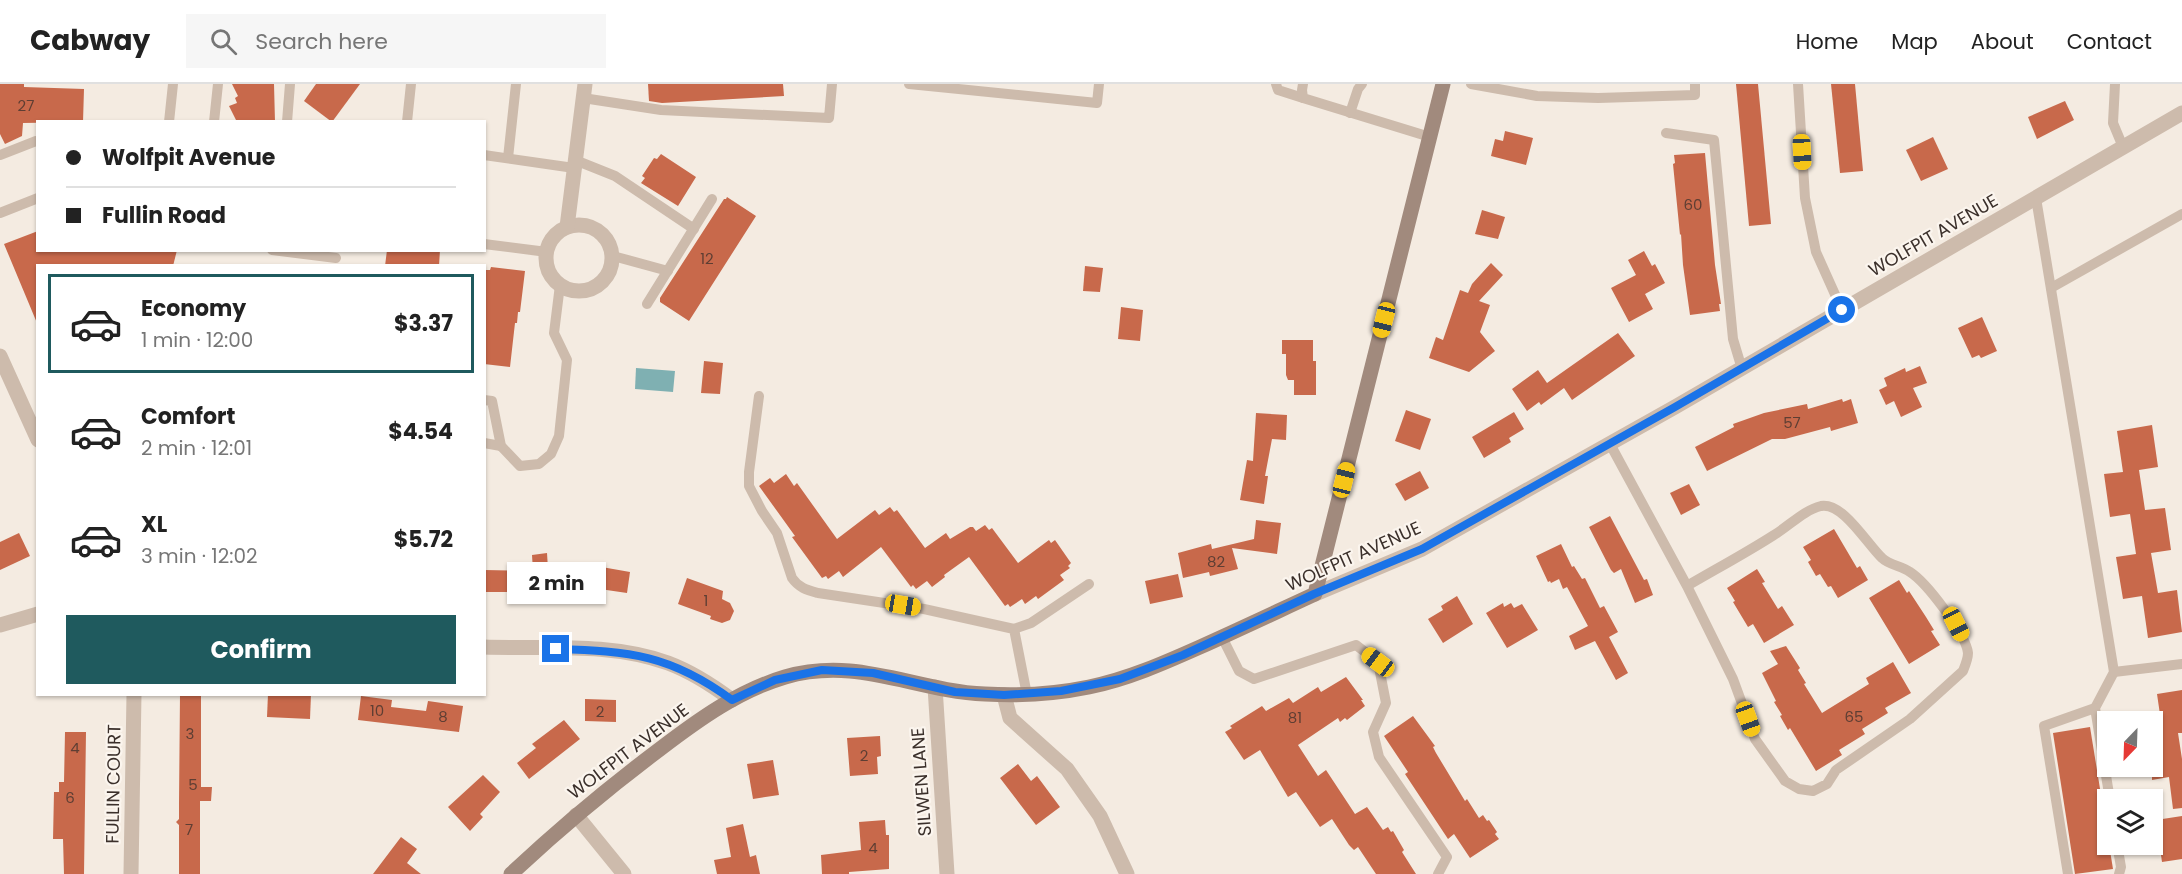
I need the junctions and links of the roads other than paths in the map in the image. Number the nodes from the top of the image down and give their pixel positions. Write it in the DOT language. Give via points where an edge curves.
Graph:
graph roads {
  1 [pos="173,84"];
  2 [pos="218,84"];
  3 [pos="290,84"];
  4 [pos="411,84"];
  5 [pos="516,84"];
  6 [pos="831,84"];
  7 [pos="909,84"];
  8 [pos="1099,84"];
  9 [pos="1276,84"];
  10 [pos="1304,84"];
  11 [pos="1362,84"];
  12 [pos="1443,84"];
  13 [pos="1471,84"];
  14 [pos="1695,84"];
  15 [pos="1798,84"];
  16 [pos="2115,84"];
  17 [pos="1016,89"];
  18 [pos="584,91"];
  19 [pos="1304,98"];
  20 [pos="1350,113"];
  21 [pos="2182,113"];
  22 [pos="169,120"];
  23 [pos="214,120"];
  24 [pos="287,120"];
  25 [pos="407,120"];
  26 [pos="1666,133"];
  27 [pos="1430,137"];
  28 [pos="36,141"];
  29 [pos="2123,147"];
  30 [pos="0,155"];
  31 [pos="486,155"];
  32 [pos="508,158"];
  33 [pos="574,164"];
  34 [pos="2036,198"];
  35 [pos="36,199"];
  36 [pos="712,199"];
  37 [pos="0,213"];
  38 [pos="2182,214"];
  39 [pos="567,227"];
  40 [pos="694,229"];
  41 [pos="486,244"];
  42 [pos="283,252"];
  43 [pos="547,252"];
  44 [pos="613,256"];
  45 [pos="336,258"];
  46 [pos="668,271"];
  47 [pos="560,285"];
  48 [pos="2050,288"];
  49 [pos="647,304"];
  50 [pos="1842,310"];
  51 [pos="0,356"];
  52 [pos="1742,369"];
  53 [pos="759,396"];
  54 [pos="486,400"];
  55 [pos="36,436"];
  56 [pos="486,443"];
  57 [pos="1610,444"];
  58 [pos="501,446"];
  59 [pos="1089,584"];
  60 [pos="1687,586"];
  61 [pos="1314,594"];
  62 [pos="36,615"];
  63 [pos="0,625"];
  64 [pos="1014,629"];
  65 [pos="1222,637"];
  66 [pos="486,647"];
  67 [pos="2182,664"];
  68 [pos="2114,672"];
  69 [pos="935,687"];
  70 [pos="1004,695"];
  71 [pos="1027,695"];
  72 [pos="134,696"];
  73 [pos="732,700"];
  74 [pos="2095,708"];
  75 [pos="2108,789"];
  76 [pos="576,815"];
  77 [pos="2119,855"];
  78 [pos="131,874"];
  79 [pos="511,874"];
  80 [pos="624,874"];
  81 [pos="947,874"];
  82 [pos="1126,874"];
  83 [pos="1438,874"];
  84 [pos="2068,874"];
  85 [pos="2119,874"];
  1 -- 22 [label="lane"];
  2 -- 23 [label="lane"];
  3 -- 24 [label="lane"];
  4 -- 25 [label="lane"];
  5 -- 32 [label="lane"];
  6 -- 18 [label="lane" via="829,118 661,110"];
  7 -- 17 [label="lane"];
  8 -- 17 [label="lane" via="1097,103"];
  9 -- 19 [label="lane" via="1278,90"];
  10 -- 19 [label="lane"];
  11 -- 20 [label="lane"];
  12 -- 27 [label="street"];
  13 -- 14 [label="lane" via="1538,96 1598,98 1695,95"];
  15 -- 50 [label="lane" via="1805,198 1816,252"];
  16 -- 29 [label="lane" via="2113,123"];
  18 -- 33 [label="street"];
  19 -- 20 [label="lane"];
  20 -- 27 [label="lane"];
  21 -- 29 [label="street, WOLFPIT AVENUE"];
  26 -- 52 [label="lane" via="1714,140 1733,339"];
  27 -- 61 [label="street"];
  28 -- 30 [label="lane"];
  29 -- 34 [label="street, WOLFPIT AVENUE"];
  31 -- 32 [label="lane"];
  32 -- 33 [label="lane"];
  33 -- 39 [label="street"];
  33 -- 40 [label="lane" via="615,176"];
  34 -- 48 [label="lane"];
  34 -- 50 [label="street, WOLFPIT AVENUE"];
  35 -- 37 [label="lane"];
  36 -- 40 [label="lane"];
  38 -- 48 [label="lane"];
  39 -- 43 [label="street" via="557,233"];
  39 -- 44 [label="street" via="592,227 606,239"];
  40 -- 46 [label="lane"];
  41 -- 43 [label="lane"];
  42 -- 45 [label="lane"];
  43 -- 47 [label="street" via="547,264"];
  44 -- 46 [label="lane"];
  44 -- 47 [label="street" via="608,276 600,284 580,291"];
  46 -- 49 [label="lane"];
  47 -- 58 [label="lane" via="554,333 567,360 559,436 551,454 539,464 520,466"];
  48 -- 68 [label="lane"];
  50 -- 52 [label="street, WOLFPIT AVENUE"];
  51 -- 55 [label="street"];
  52 -- 57 [label="street, WOLFPIT AVENUE"];
  53 -- 64 [label="lane" via="750,486 777,533 797,584 818,593 924,609"];
  54 -- 58 [label="lane" via="492,401"];
  56 -- 58 [label="lane"];
  57 -- 60 [label="lane"];
  57 -- 61 [label="street, WOLFPIT AVENUE" via="1422,549"];
  59 -- 64 [label="lane" via="1030,623"];
  60 -- 60 [label="lane" via="1733,679 1755,739 1785,781 1799,789 1813,791 1827,784 1836,770 1910,719 1963,671 1966,663 1965,642 1939,603 1912,572 1883,560 1837,508 1822,506 1803,514 1777,534"];
  61 -- 65 [label="street, WOLFPIT AVENUE"];
  62 -- 63 [label="street"];
  64 -- 71 [label="lane"];
  65 -- 71 [label="street, WOLFPIT AVENUE" via="1120,679"];
  65 -- 83 [label="lane" via="1239,671 1254,679 1356,645 1378,662 1386,703 1373,732 1379,757 1447,856"];
  66 -- 73 [label="street" via="643,655 690,673"];
  67 -- 68 [label="lane"];
  68 -- 74 [label="lane"];
  69 -- 70 [label="street, WOLFPIT AVENUE"];
  69 -- 73 [label="street, WOLFPIT AVENUE" via="873,673 822,670 775,680"];
  69 -- 81 [label="street, SILWEN LANE"];
  70 -- 71 [label="street, WOLFPIT AVENUE"];
  70 -- 82 [label="street" via="1010,718 1067,769 1100,816"];
  72 -- 78 [label="street, FULLIN COURT"];
  73 -- 76 [label="street, WOLFPIT AVENUE" via="685,730"];
  74 -- 75 [label="lane"];
  74 -- 84 [label="lane" via="2044,726"];
  76 -- 79 [label="street, WOLFPIT AVENUE"];
  76 -- 80 [label="street"];
  77 -- 85 [label="lane"];
}
